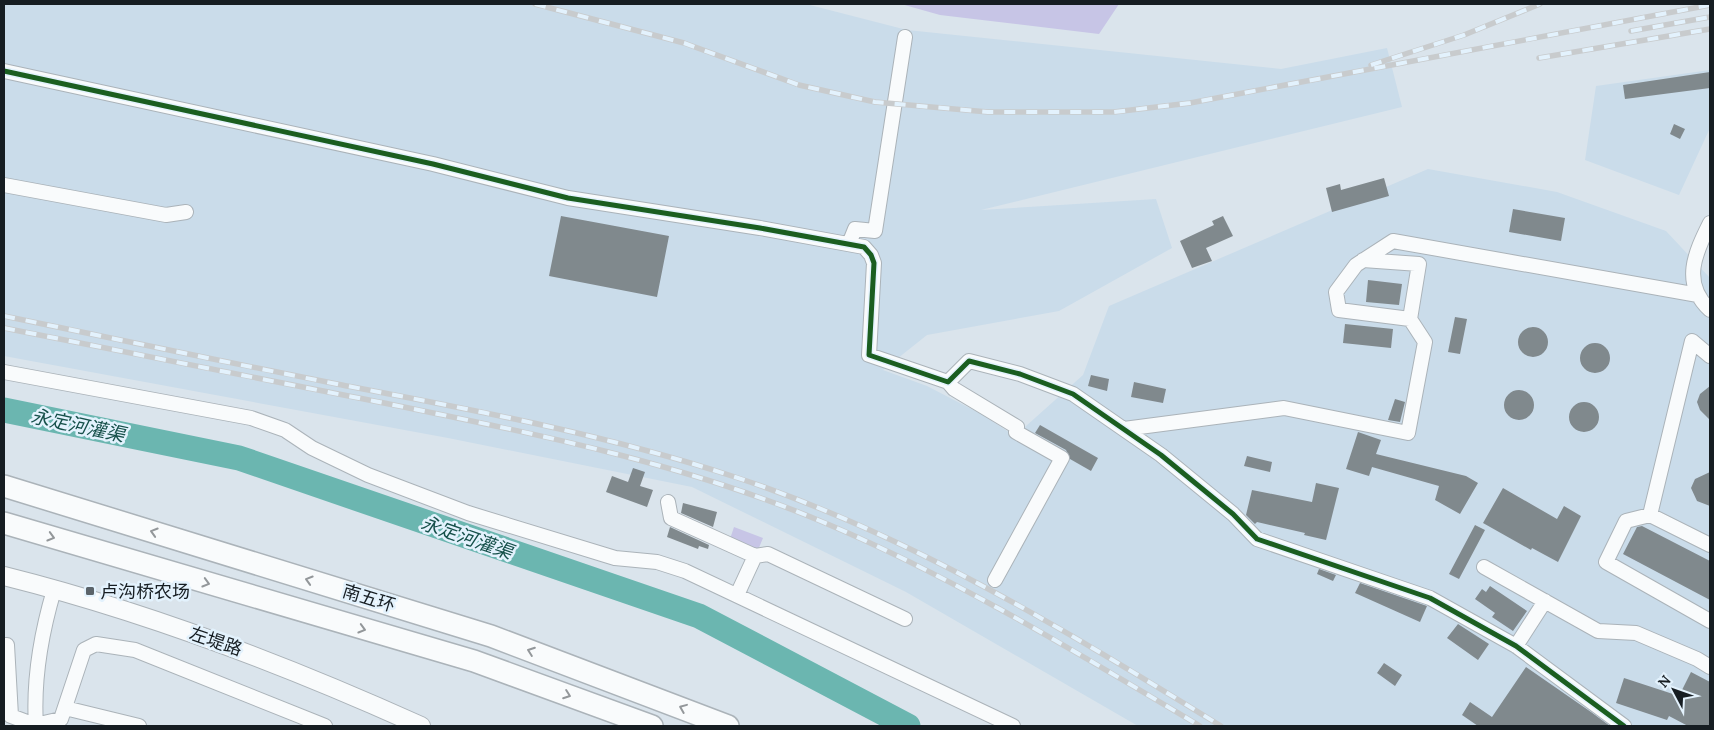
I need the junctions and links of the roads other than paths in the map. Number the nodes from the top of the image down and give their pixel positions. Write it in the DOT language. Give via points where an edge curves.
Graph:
graph roads {
  1 [pos="905,37"];
  2 [pos="4,71"];
  3 [pos="4,186"];
  4 [pos="186,212"];
  5 [pos="1710,223"];
  6 [pos="848,244"];
  7 [pos="1363,260"];
  8 [pos="1698,295"];
  9 [pos="1710,310"];
  10 [pos="1410,319"];
  11 [pos="1710,356"];
  12 [pos="4,372"];
  13 [pos="948,382"];
  14 [pos="1124,429"];
  15 [pos="4,486"];
  16 [pos="668,502"];
  17 [pos="1650,514"];
  18 [pos="4,523"];
  19 [pos="1710,545"];
  20 [pos="755,556"];
  21 [pos="1484,567"];
  22 [pos="4,576"];
  23 [pos="995,580"];
  24 [pos="54,590"];
  25 [pos="738,595"];
  26 [pos="1545,601"];
  27 [pos="905,619"];
  28 [pos="1710,621"];
  29 [pos="4,645"];
  30 [pos="1516,646"];
  31 [pos="1710,667"];
  32 [pos="63,718"];
  33 [pos="35,725"];
  34 [pos="139,726"];
  35 [pos="325,726"];
  36 [pos="421,726"];
  37 [pos="652,726"];
  38 [pos="728,726"];
  39 [pos="1013,726"];
  40 [pos="1624,726"];
  1 -- 6 [label="street" via="875,231 854,229"];
  2 -- 6 [label="street" via="222,125 432,164 568,198"];
  3 -- 4 [label="street" via="166,215"];
  5 -- 8 [label="street" via="1697,249 1692,272"];
  6 -- 13 [label="street" via="864,247 874,263 869,355"];
  7 -- 8 [label="street" via="1393,241"];
  7 -- 10 [label="street" via="1419,264"];
  7 -- 10 [label="street" via="1336,292 1339,310"];
  8 -- 9 [label="street"];
  10 -- 14 [label="street" via="1425,342 1408,433 1284,408"];
  11 -- 17 [label="street" via="1692,341"];
  12 -- 25 [label="street" via="251,418 285,430 312,448 368,475 468,513 614,558 658,562"];
  13 -- 14 [label="street" via="969,361 1020,374 1073,394"];
  13 -- 23 [label="street" via="1017,428 1016,432 1062,458"];
  14 -- 30 [label="street" via="1233,514 1257,538 1430,598"];
  38 -- 15 [label="highway, 南五环, one-way" via="491,636"];
  16 -- 20 [label="street" via="671,518"];
  17 -- 19 [label="street"];
  17 -- 28 [label="street" via="1626,521 1606,562"];
  18 -- 37 [label="highway, 南五环, one-way" via="474,661"];
  20 -- 25 [label="street"];
  20 -- 27 [label="street" via="768,554"];
  21 -- 26 [label="street"];
  22 -- 24 [label="main road, 左堤路"];
  24 -- 33 [label="street" via="36,673"];
  24 -- 36 [label="main road, 左堤路" via="216,640"];
  25 -- 39 [label="street"];
  26 -- 30 [label="street"];
  26 -- 31 [label="street" via="1598,631 1636,633"];
  29 -- 33 [label="street" via="7,645 11,716"];
  30 -- 40 [label="street"];
  32 -- 33 [label="street"];
  32 -- 34 [label="street"];
  32 -- 35 [label="street" via="84,650 96,644 135,650"];
}
